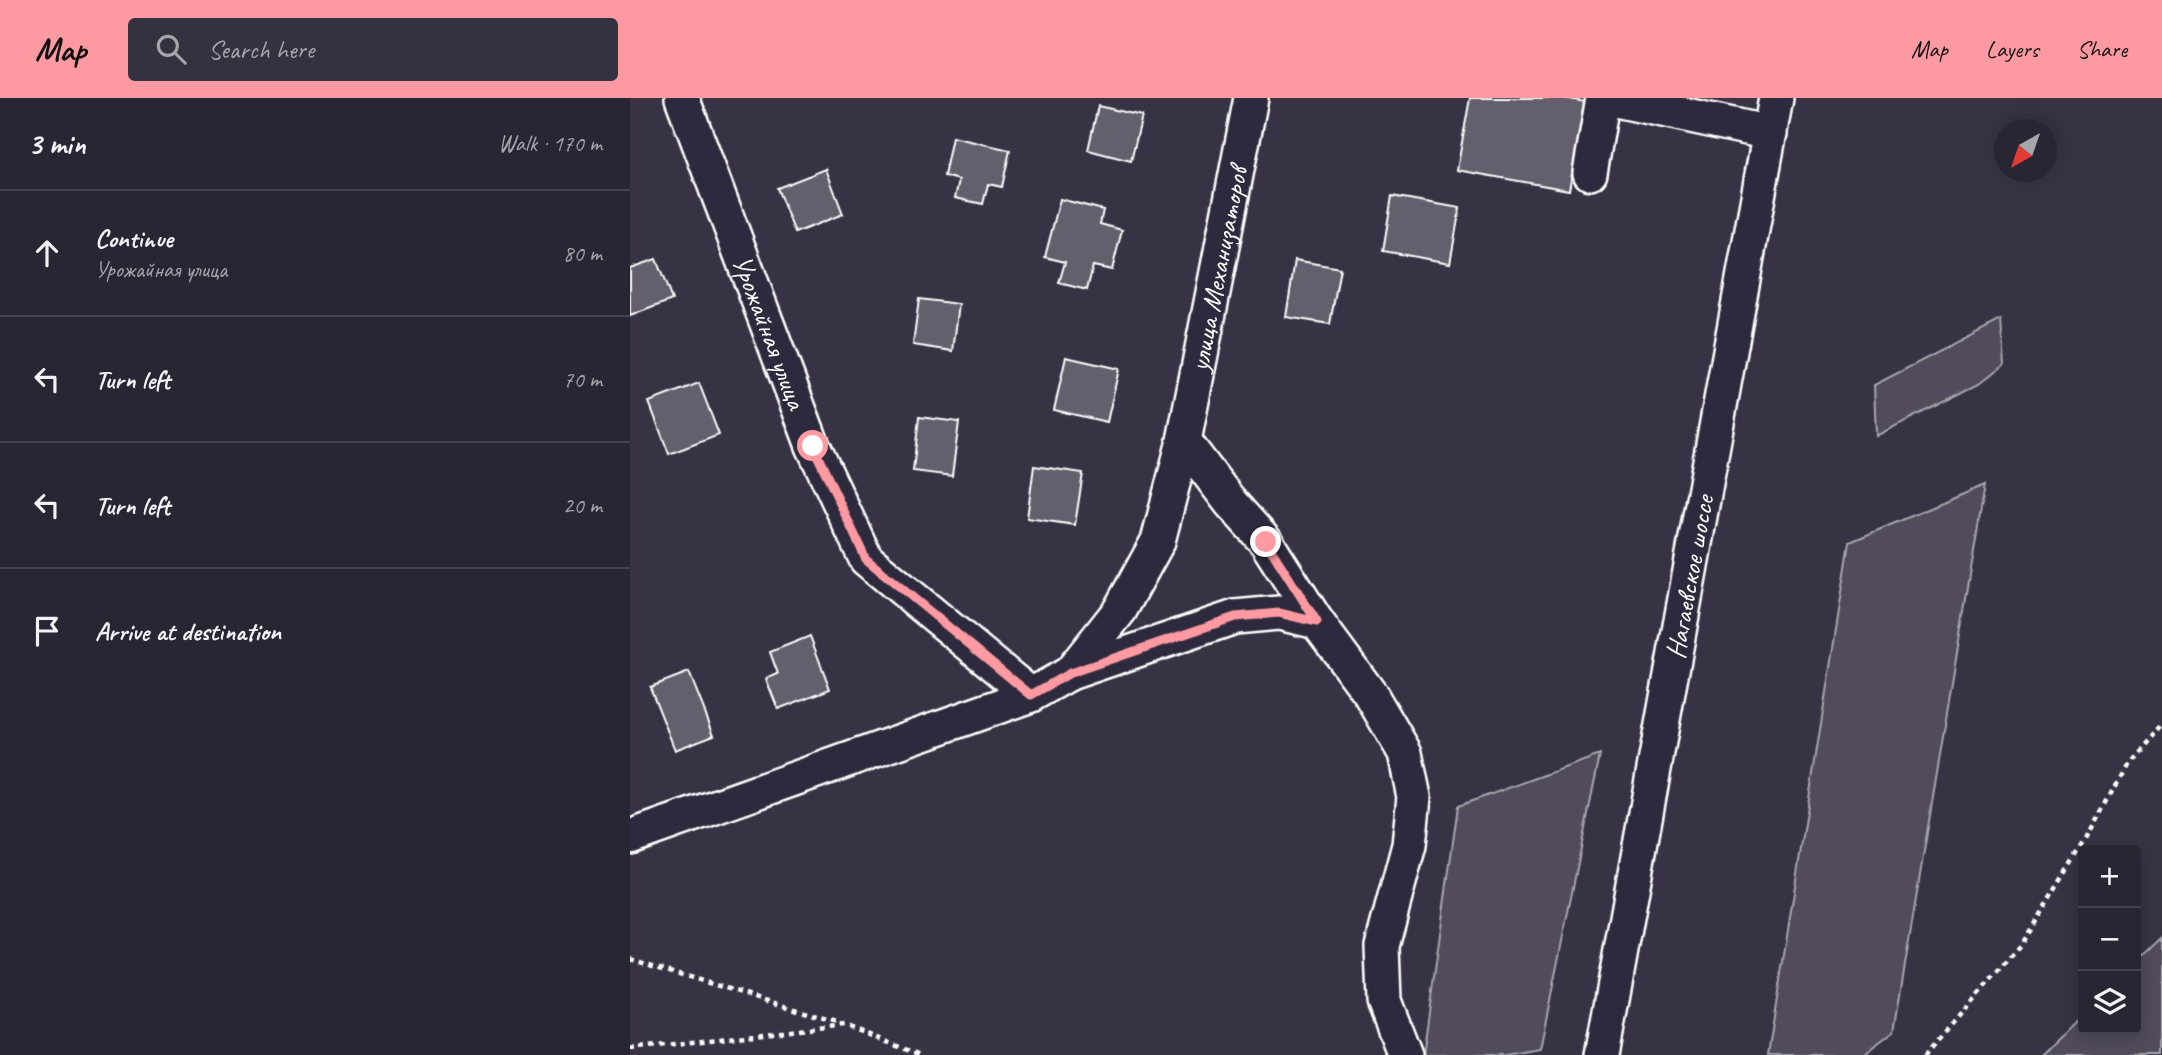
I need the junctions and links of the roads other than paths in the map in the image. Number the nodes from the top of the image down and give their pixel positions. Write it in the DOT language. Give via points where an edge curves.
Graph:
graph roads {
  1 [pos="682,98"];
  2 [pos="1251,98"];
  3 [pos="1605,98"];
  4 [pos="1776,98"];
  5 [pos="1770,133"];
  6 [pos="1590,173"];
  7 [pos="1184,441"];
  8 [pos="1317,622"];
  9 [pos="1070,673"];
  10 [pos="1031,695"];
  11 [pos="630,837"];
  12 [pos="1405,1055"];
  13 [pos="1602,1055"];
  1 -- 10 [label="street, Урожайная улица" via="813,446 866,559"];
  2 -- 7 [label="street, улица Механизаторов"];
  3 -- 5 [label="street"];
  3 -- 6 [label="street"];
  4 -- 5 [label="street, Нагаевское шоссе"];
  5 -- 13 [label="street, Нагаевское шоссе"];
  7 -- 8 [label="street" via="1266,542"];
  7 -- 9 [label="street, улица Механизаторов" via="1158,541 1120,610"];
  8 -- 9 [label="street" via="1279,613 1235,617"];
  8 -- 12 [label="street" via="1371,695 1405,753 1414,797 1409,845 1382,946 1384,1001"];
  9 -- 10 [label="street"];
  10 -- 11 [label="street"];
}
